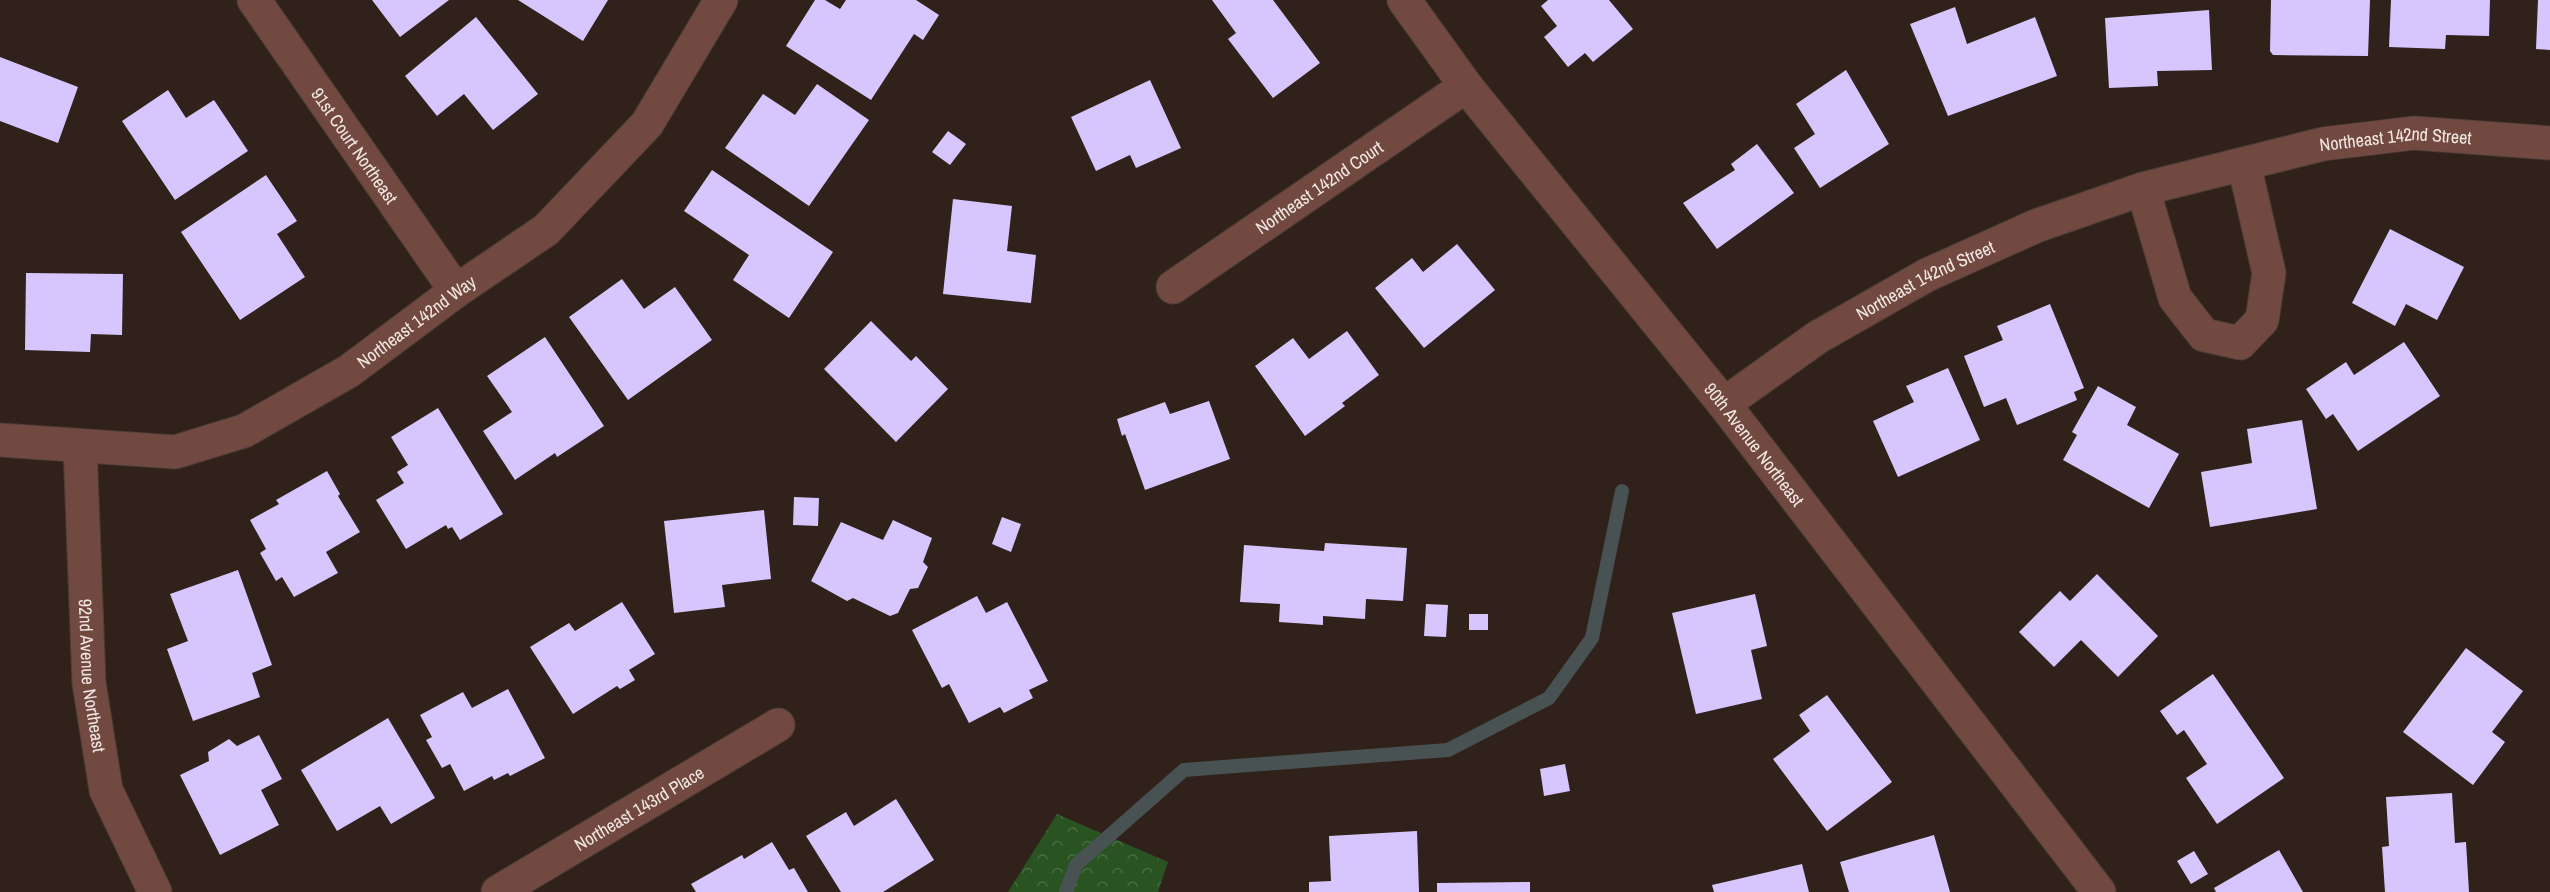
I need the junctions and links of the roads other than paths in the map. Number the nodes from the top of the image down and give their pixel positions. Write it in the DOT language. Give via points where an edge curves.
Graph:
graph roads {
  1 [pos="254,0"];
  2 [pos="721,0"];
  3 [pos="1404,0"];
  4 [pos="1466,87"];
  5 [pos="2550,142"];
  6 [pos="2244,164"];
  7 [pos="2143,189"];
  8 [pos="1173,287"];
  9 [pos="456,291"];
  10 [pos="1724,404"];
  11 [pos="0,440"];
  12 [pos="80,446"];
  13 [pos="778,725"];
  14 [pos="155,892"];
  15 [pos="498,892"];
  16 [pos="2099,892"];
  1 -- 9 [label="street, 91st Court Northeast"];
  2 -- 9 [label="street, Northeast 142nd Way" via="647,124 546,230"];
  3 -- 4 [label="street, 90th Avenue Northeast"];
  4 -- 8 [label="street, Northeast 142nd Court"];
  4 -- 10 [label="street, 90th Avenue Northeast"];
  5 -- 6 [label="street, Northeast 142nd Street" via="2414,133 2323,144"];
  6 -- 7 [label="street, Northeast 142nd Street"];
  6 -- 7 [label="street" via="2269,273 2262,320 2240,343 2204,335 2175,298"];
  7 -- 10 [label="street, Northeast 142nd Street" via="2036,226 1927,275 1818,337"];
  9 -- 12 [label="street, Northeast 142nd Way" via="349,371 244,431 175,452"];
  10 -- 16 [label="street, 90th Avenue Northeast"];
  11 -- 12 [label="street, Northeast 142nd Way"];
  12 -- 14 [label="street, 92nd Avenue Northeast" via="89,683 106,790"];
  13 -- 15 [label="street, Northeast 143rd Place"];
}
